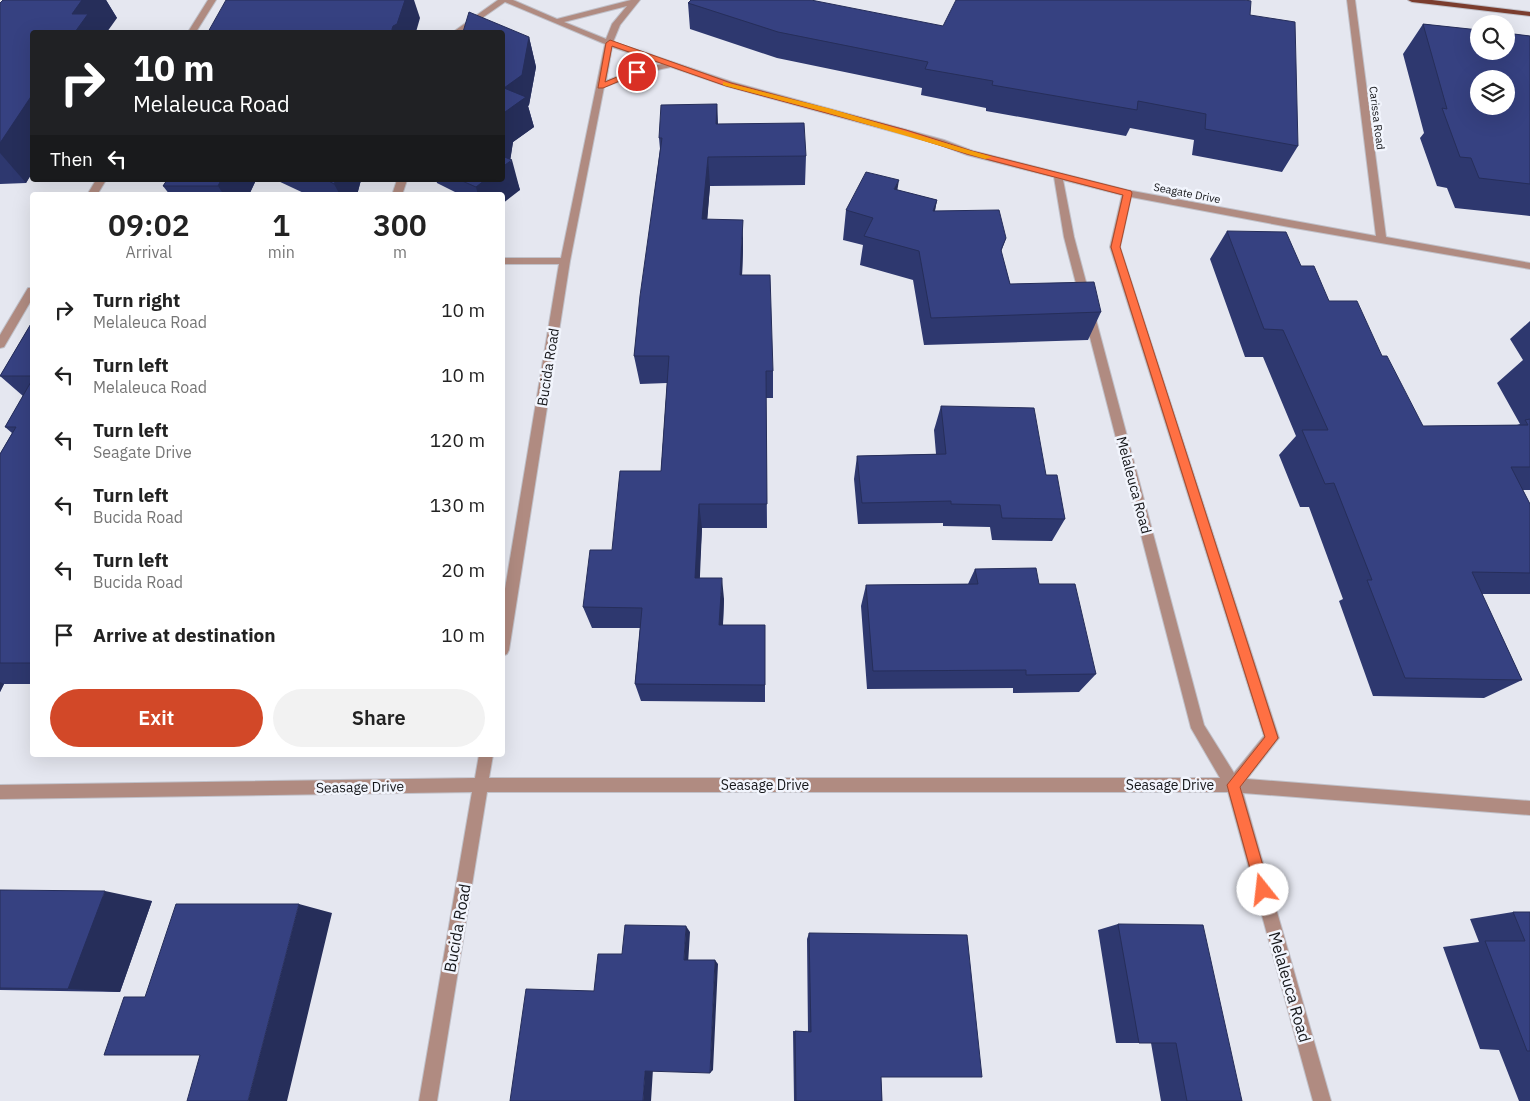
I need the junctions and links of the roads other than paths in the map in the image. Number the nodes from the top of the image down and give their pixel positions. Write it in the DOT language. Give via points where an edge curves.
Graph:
graph roads {
  1 [pos="212,0"];
  2 [pos="504,0"];
  3 [pos="1351,0"];
  4 [pos="1412,0"];
  5 [pos="634,1"];
  6 [pos="1530,14"];
  7 [pos="557,21"];
  8 [pos="193,30"];
  9 [pos="460,30"];
  10 [pos="610,43"];
  11 [pos="674,64"];
  12 [pos="600,86"];
  13 [pos="1058,175"];
  14 [pos="1128,193"];
  15 [pos="1381,240"];
  16 [pos="505,261"];
  17 [pos="564,261"];
  18 [pos="1530,266"];
  19 [pos="30,294"];
  20 [pos="0,342"];
  21 [pos="505,631"];
  22 [pos="486,757"];
  23 [pos="481,785"];
  24 [pos="1233,785"];
  25 [pos="0,792"];
  26 [pos="1530,808"];
  27 [pos="428,1101"];
  28 [pos="1322,1101"];
  1 -- 8 [label="street"];
  2 -- 7 [label="street, Seagate Drive"];
  2 -- 9 [label="street"];
  3 -- 15 [label="street, Carissa Road"];
  4 -- 6 [label="main road"];
  5 -- 7 [label="street, Bucida Road"];
  5 -- 10 [label="street, Bucida Road" via="616,24"];
  7 -- 10 [label="street, Seagate Drive"];
  10 -- 11 [label="street, Seagate Drive"];
  10 -- 12 [label="street, Bucida Road"];
  11 -- 12 [label="street" via="637,72"];
  11 -- 13 [label="street, Seagate Drive" via="729,84"];
  12 -- 17 [label="street, Bucida Road"];
  13 -- 14 [label="street, Seagate Drive"];
  13 -- 24 [label="street, Melaleuca Road" via="1069,237 1198,728"];
  14 -- 15 [label="street, Seagate Drive"];
  14 -- 24 [label="street" via="1115,247 1272,738"];
  15 -- 18 [label="street, Seagate Drive"];
  16 -- 17 [label="street"];
  17 -- 21 [label="street, Bucida Road"];
  19 -- 20 [label="street"];
  22 -- 23 [label="street, Bucida Road"];
  23 -- 24 [label="street, Seasage Drive"];
  23 -- 25 [label="street, Seasage Drive"];
  23 -- 27 [label="street, Bucida Road"];
  24 -- 26 [label="street, Seasage Drive"];
  24 -- 28 [label="street, Melaleuca Road"];
}
